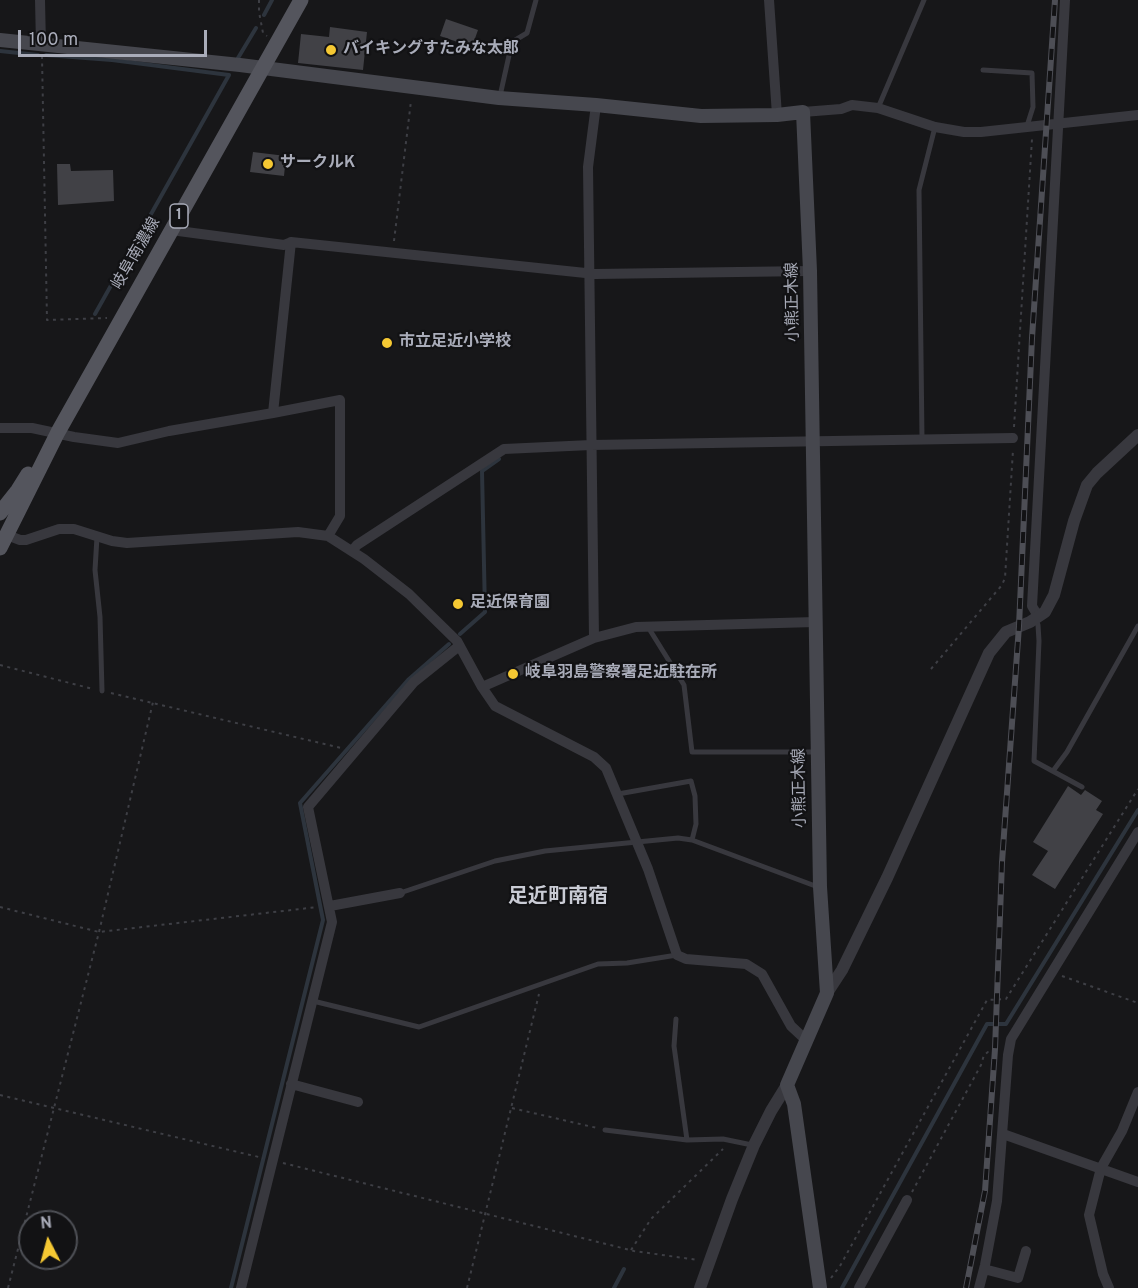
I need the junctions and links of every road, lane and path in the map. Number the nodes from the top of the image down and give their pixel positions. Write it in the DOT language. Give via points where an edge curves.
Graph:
graph roads {
  1 [pos="40,0"];
  2 [pos="258,0"];
  3 [pos="301,0"];
  4 [pos="536,0"];
  5 [pos="769,0"];
  6 [pos="924,0"];
  7 [pos="1065,0"];
  8 [pos="0,40"];
  9 [pos="275,44"];
  10 [pos="41,45"];
  11 [pos="262,69"];
  12 [pos="983,70"];
  13 [pos="413,86"];
  14 [pos="499,98"];
  15 [pos="596,105"];
  16 [pos="878,108"];
  17 [pos="803,112"];
  18 [pos="777,115"];
  19 [pos="1138,115"];
  20 [pos="1058,123"];
  21 [pos="935,127"];
  22 [pos="1029,128"];
  23 [pos="171,230"];
  24 [pos="291,242"];
  25 [pos="393,254"];
  26 [pos="810,271"];
  27 [pos="588,273"];
  28 [pos="118,323"];
  29 [pos="273,413"];
  30 [pos="0,428"];
  31 [pos="58,432"];
  32 [pos="1138,435"];
  33 [pos="1013,438"];
  34 [pos="922,439"];
  35 [pos="812,441"];
  36 [pos="591,445"];
  37 [pos="0,513"];
  38 [pos="328,536"];
  39 [pos="97,537"];
  40 [pos="4,542"];
  41 [pos="352,551"];
  42 [pos="1037,617"];
  43 [pos="815,622"];
  44 [pos="1138,626"];
  45 [pos="648,627"];
  46 [pos="594,638"];
  47 [pos="459,646"];
  48 [pos="0,665"];
  49 [pos="931,669"];
  50 [pos="482,687"];
  51 [pos="102,691"];
  52 [pos="153,702"];
  53 [pos="818,752"];
  54 [pos="352,754"];
  55 [pos="1053,771"];
  56 [pos="1082,787"];
  57 [pos="1138,789"];
  58 [pos="618,794"];
  59 [pos="1138,832"];
  60 [pos="692,840"];
  61 [pos="636,844"];
  62 [pos="820,887"];
  63 [pos="400,893"];
  64 [pos="330,906"];
  65 [pos="0,907"];
  66 [pos="99,932"];
  67 [pos="676,955"];
  68 [pos="1051,972"];
  69 [pos="540,985"];
  70 [pos="827,993"];
  71 [pos="313,1001"];
  72 [pos="1138,1003"];
  73 [pos="675,1018"];
  74 [pos="806,1040"];
  75 [pos="1008,1055"];
  76 [pos="291,1084"];
  77 [pos="787,1085"];
  78 [pos="1138,1092"];
  79 [pos="0,1095"];
  80 [pos="358,1102"];
  81 [pos="54,1108"];
  82 [pos="512,1108"];
  83 [pos="605,1130"];
  84 [pos="1003,1134"];
  85 [pos="723,1139"];
  86 [pos="687,1140"];
  87 [pos="754,1145"];
  88 [pos="272,1161"];
  89 [pos="1101,1168"];
  90 [pos="1138,1182"];
  91 [pos="907,1200"];
  92 [pos="486,1214"];
  93 [pos="631,1251"];
  94 [pos="1026,1251"];
  95 [pos="710,1262"];
  96 [pos="984,1269"];
  97 [pos="819,1286"];
  98 [pos="8,1288"];
  99 [pos="241,1288"];
  100 [pos="467,1288"];
  101 [pos="700,1288"];
  102 [pos="859,1288"];
  103 [pos="979,1288"];
  104 [pos="1109,1288"];
  1 -- 10 [label="street"];
  2 -- 9 [label="path" via="264,33"];
  3 -- 9 [label="main road, 岐阜南濃線 / 1"];
  4 -- 14 [label="lane" via="527,33 512,42"];
  5 -- 18 [label="street"];
  6 -- 16 [label="lane"];
  7 -- 20 [label="street"];
  8 -- 10 [label="main road"];
  9 -- 11 [label="main road, 岐阜南濃線 / 1"];
  10 -- 11 [label="main road"];
  10 -- 28 [label="path" via="47,320 108,318"];
  11 -- 13 [label="main road"];
  11 -- 23 [label="main road, 岐阜南濃線 / 1"];
  12 -- 22 [label="lane" via="1032,73"];
  13 -- 14 [label="main road"];
  13 -- 25 [label="path"];
  14 -- 15 [label="main road"];
  15 -- 18 [label="main road" via="701,116"];
  15 -- 27 [label="street" via="588,167"];
  16 -- 17 [label="street" via="852,105"];
  16 -- 21 [label="street"];
  17 -- 18 [label="main road"];
  17 -- 26 [label="main road, 小熊正木線"];
  19 -- 20 [label="street"];
  20 -- 22 [label="street"];
  20 -- 42 [label="street" via="1032,606"];
  21 -- 22 [label="street" via="963,132"];
  21 -- 34 [label="lane" via="919,190"];
  22 -- 33 [label="path"];
  23 -- 24 [label="street" via="284,245"];
  23 -- 28 [label="main road, 岐阜南濃線 / 1"];
  24 -- 25 [label="street"];
  24 -- 29 [label="street"];
  25 -- 27 [label="street"];
  26 -- 27 [label="street"];
  26 -- 35 [label="main road, 小熊正木線"];
  27 -- 36 [label="street"];
  28 -- 31 [label="main road, 岐阜南濃線 / 1"];
  29 -- 31 [label="street" via="118,443"];
  29 -- 38 [label="street" via="340,400 340,516"];
  30 -- 31 [label="street"];
  31 -- 37 [label="main road, 岐阜南濃線 / 1"];
  31 -- 40 [label="main road, 岐阜南濃線 / 1"];
  32 -- 42 [label="street" via="1087,485 1054,595 1045,612"];
  33 -- 34 [label="street"];
  33 -- 49 [label="path" via="1005,578"];
  34 -- 35 [label="street"];
  35 -- 36 [label="street"];
  35 -- 43 [label="main road, 小熊正木線"];
  36 -- 41 [label="street" via="504,449"];
  36 -- 46 [label="street"];
  38 -- 39 [label="street" via="285,532 127,543"];
  38 -- 41 [label="street"];
  39 -- 40 [label="street" via="74,529 59,529 26,540"];
  39 -- 51 [label="lane" via="95,570"];
  41 -- 47 [label="street" via="409,594"];
  42 -- 55 [label="lane" via="1034,760"];
  42 -- 70 [label="street" via="1006,632 989,653 887,878"];
  43 -- 45 [label="street"];
  43 -- 53 [label="main road, 小熊正木線"];
  44 -- 55 [label="lane"];
  45 -- 46 [label="street"];
  45 -- 53 [label="lane" via="684,685 692,752"];
  46 -- 50 [label="street"];
  47 -- 50 [label="street"];
  47 -- 54 [label="street" via="414,682"];
  48 -- 51 [label="path"];
  50 -- 58 [label="street" via="495,706 594,757 606,768"];
  51 -- 52 [label="path"];
  52 -- 54 [label="path" via="342,748"];
  52 -- 66 [label="path"];
  53 -- 62 [label="main road, 小熊正木線"];
  54 -- 64 [label="street" via="308,807"];
  55 -- 56 [label="lane"];
  57 -- 97 [label="path" via="1006,999 987,999 840,1266 827,1283"];
  58 -- 60 [label="lane" via="691,781 696,824"];
  58 -- 61 [label="street"];
  59 -- 68 [label="street"];
  60 -- 61 [label="lane"];
  60 -- 62 [label="lane"];
  61 -- 63 [label="lane" via="545,851 495,861"];
  61 -- 67 [label="street"];
  62 -- 70 [label="main road, 小熊正木線"];
  63 -- 64 [label="street"];
  64 -- 66 [label="path"];
  64 -- 71 [label="street" via="332,922"];
  65 -- 66 [label="path"];
  66 -- 81 [label="path"];
  67 -- 69 [label="lane" via="598,964"];
  67 -- 74 [label="street" via="746,964 762,974 791,1026"];
  68 -- 72 [label="path"];
  68 -- 75 [label="street" via="1011,1039"];
  69 -- 71 [label="lane" via="418,1027"];
  69 -- 82 [label="path"];
  70 -- 74 [label="main road, 小熊正木線"];
  71 -- 76 [label="street"];
  73 -- 86 [label="lane" via="674,1046"];
  74 -- 77 [label="main road, 小熊正木線"];
  75 -- 84 [label="street"];
  75 -- 91 [label="path" via="988,1052 983,1058"];
  76 -- 80 [label="street"];
  76 -- 88 [label="street"];
  77 -- 87 [label="street"];
  77 -- 97 [label="main road" via="794,1104"];
  78 -- 89 [label="street"];
  79 -- 81 [label="path"];
  81 -- 88 [label="path"];
  81 -- 98 [label="path"];
  82 -- 83 [label="path"];
  82 -- 92 [label="path"];
  83 -- 86 [label="lane"];
  84 -- 89 [label="street"];
  84 -- 96 [label="street" via="997,1201"];
  85 -- 86 [label="lane"];
  85 -- 87 [label="lane"];
  85 -- 93 [label="path" via="724,1148 651,1219"];
  87 -- 95 [label="street"];
  88 -- 92 [label="path"];
  88 -- 99 [label="street"];
  89 -- 90 [label="street"];
  89 -- 104 [label="street" via="1089,1215"];
  91 -- 102 [label="street"];
  92 -- 93 [label="path"];
  92 -- 100 [label="path"];
  93 -- 95 [label="path"];
  94 -- 96 [label="street" via="1018,1278"];
  95 -- 101 [label="street"];
  96 -- 103 [label="street"];
}
